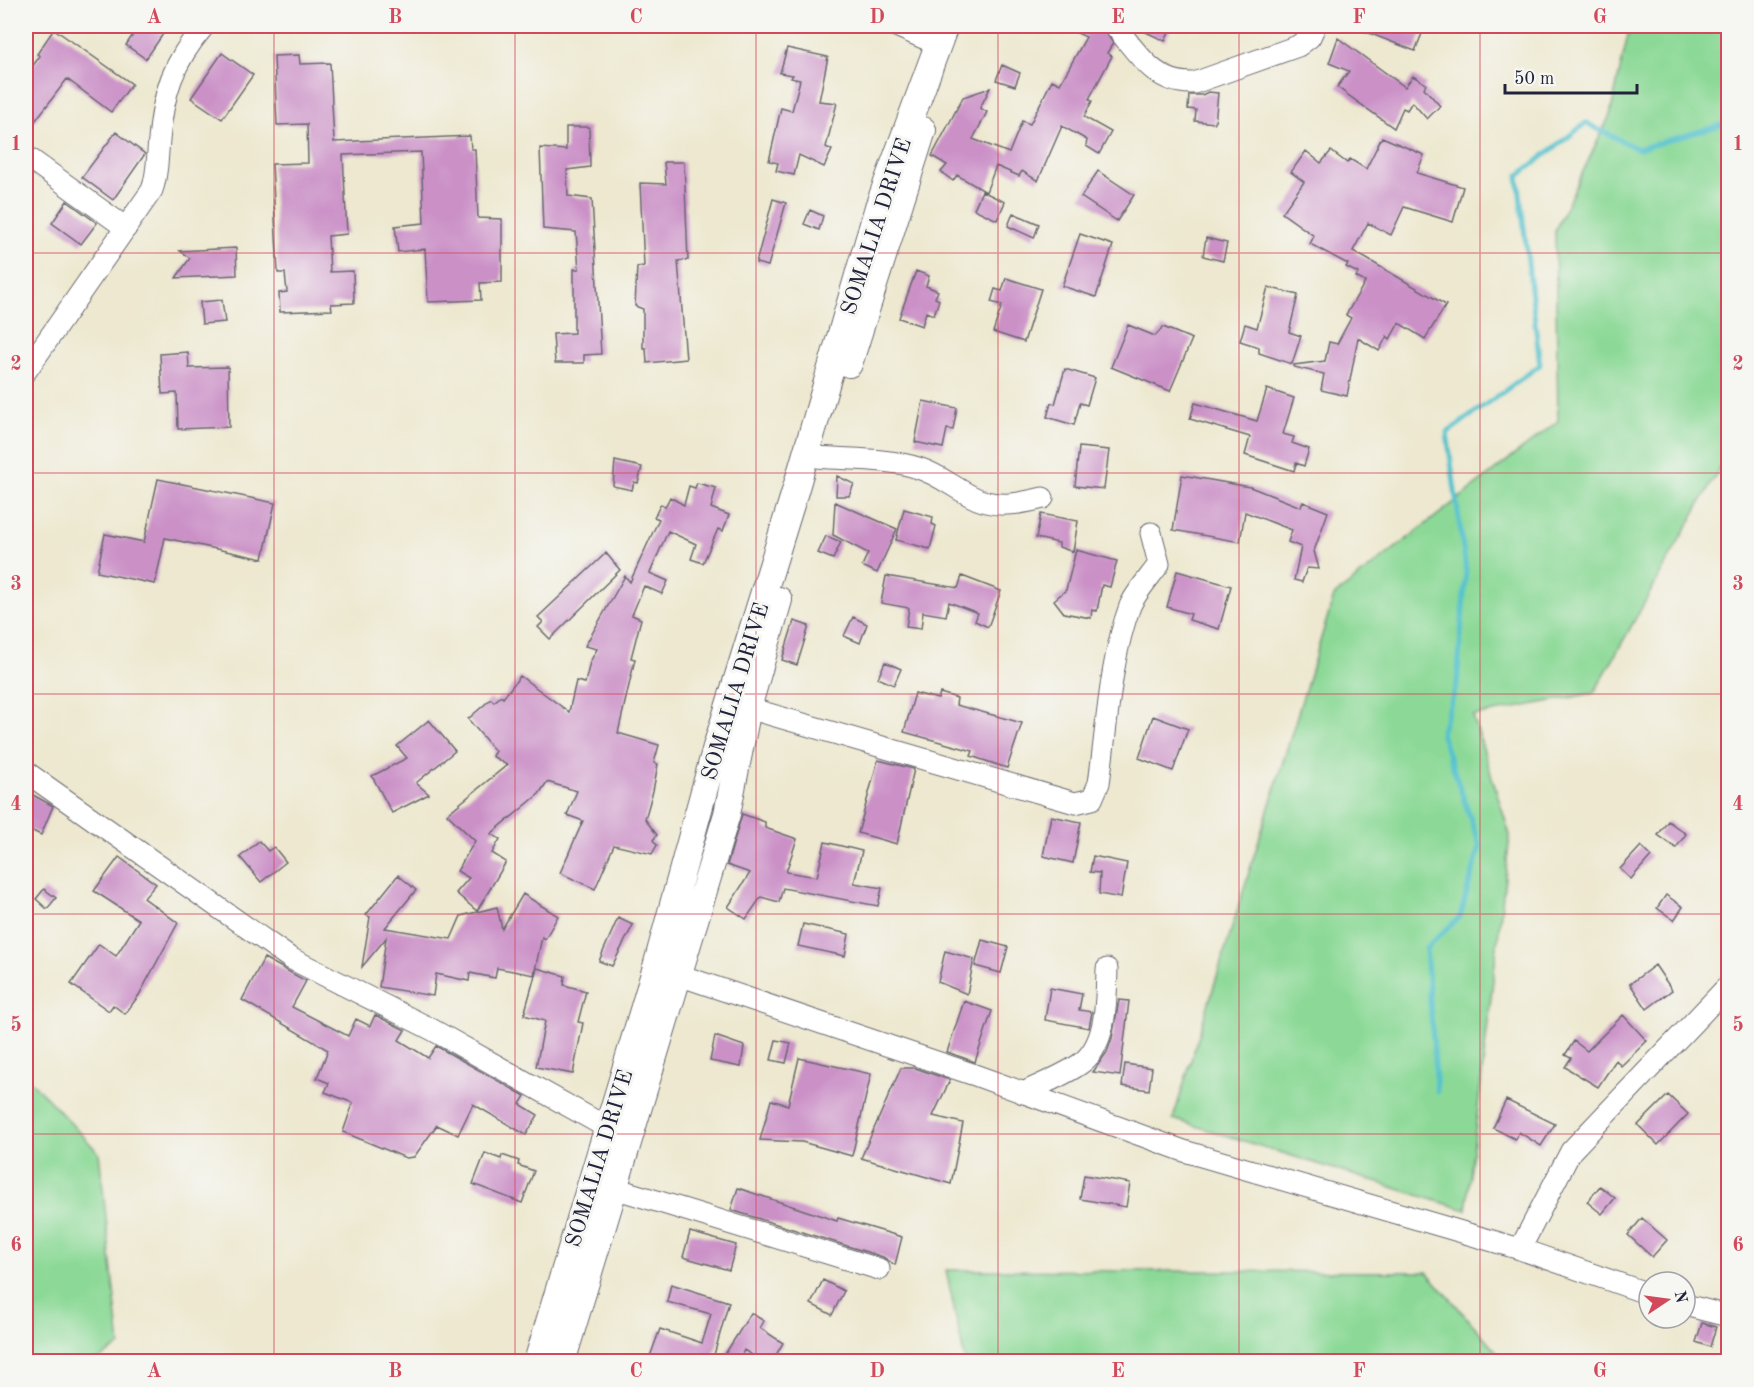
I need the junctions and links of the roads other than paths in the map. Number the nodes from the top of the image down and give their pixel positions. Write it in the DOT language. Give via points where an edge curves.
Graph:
graph roads {
  1 [pos="204,26"];
  2 [pos="896,26"];
  3 [pos="958,26"];
  4 [pos="1115,26"];
  5 [pos="1315,26"];
  6 [pos="941,35"];
  7 [pos="26,156"];
  8 [pos="126,228"];
  9 [pos="26,371"];
  10 [pos="817,457"];
  11 [pos="1043,498"];
  12 [pos="1151,533"];
  13 [pos="748,708"];
  14 [pos="26,772"];
  15 [pos="1107,969"];
  16 [pos="666,971"];
  17 [pos="1728,986"];
  18 [pos="1023,1093"];
  19 [pos="606,1127"];
  20 [pos="614,1188"];
  21 [pos="1520,1249"];
  22 [pos="879,1269"];
  23 [pos="1637,1290"];
  24 [pos="1697,1308"];
  25 [pos="1728,1316"];
  26 [pos="537,1362"];
  27 [pos="562,1362"];
  1 -- 8 [label="street" via="174,68 162,108 157,176"];
  2 -- 6 [label="street"];
  3 -- 10 [label="main road, SOMALIA DRIVE"];
  4 -- 5 [label="street" via="1152,70 1181,83 1281,54 1310,37"];
  6 -- 16 [label="main road, SOMALIA DRIVE" via="874,218 716,747"];
  7 -- 8 [label="street"];
  8 -- 9 [label="street"];
  10 -- 11 [label="street" via="918,468 990,503 1015,505"];
  10 -- 13 [label="main road, SOMALIA DRIVE"];
  12 -- 13 [label="street" via="1159,564 1131,604 1119,646 1099,783 1092,799 1075,803"];
  13 -- 16 [label="main road, SOMALIA DRIVE" via="727,814"];
  14 -- 19 [label="street" via="290,958 431,1029"];
  15 -- 18 [label="street" via="1102,1022 1092,1050 1082,1063"];
  16 -- 18 [label="street"];
  16 -- 19 [label="main road, SOMALIA DRIVE"];
  16 -- 20 [label="main road, SOMALIA DRIVE"];
  17 -- 21 [label="street" via="1571,1151"];
  18 -- 21 [label="street" via="1184,1151"];
  19 -- 26 [label="main road, SOMALIA DRIVE"];
  20 -- 22 [label="street"];
  20 -- 27 [label="main road, SOMALIA DRIVE"];
  21 -- 23 [label="street"];
  24 -- 25 [label="street"];
}
